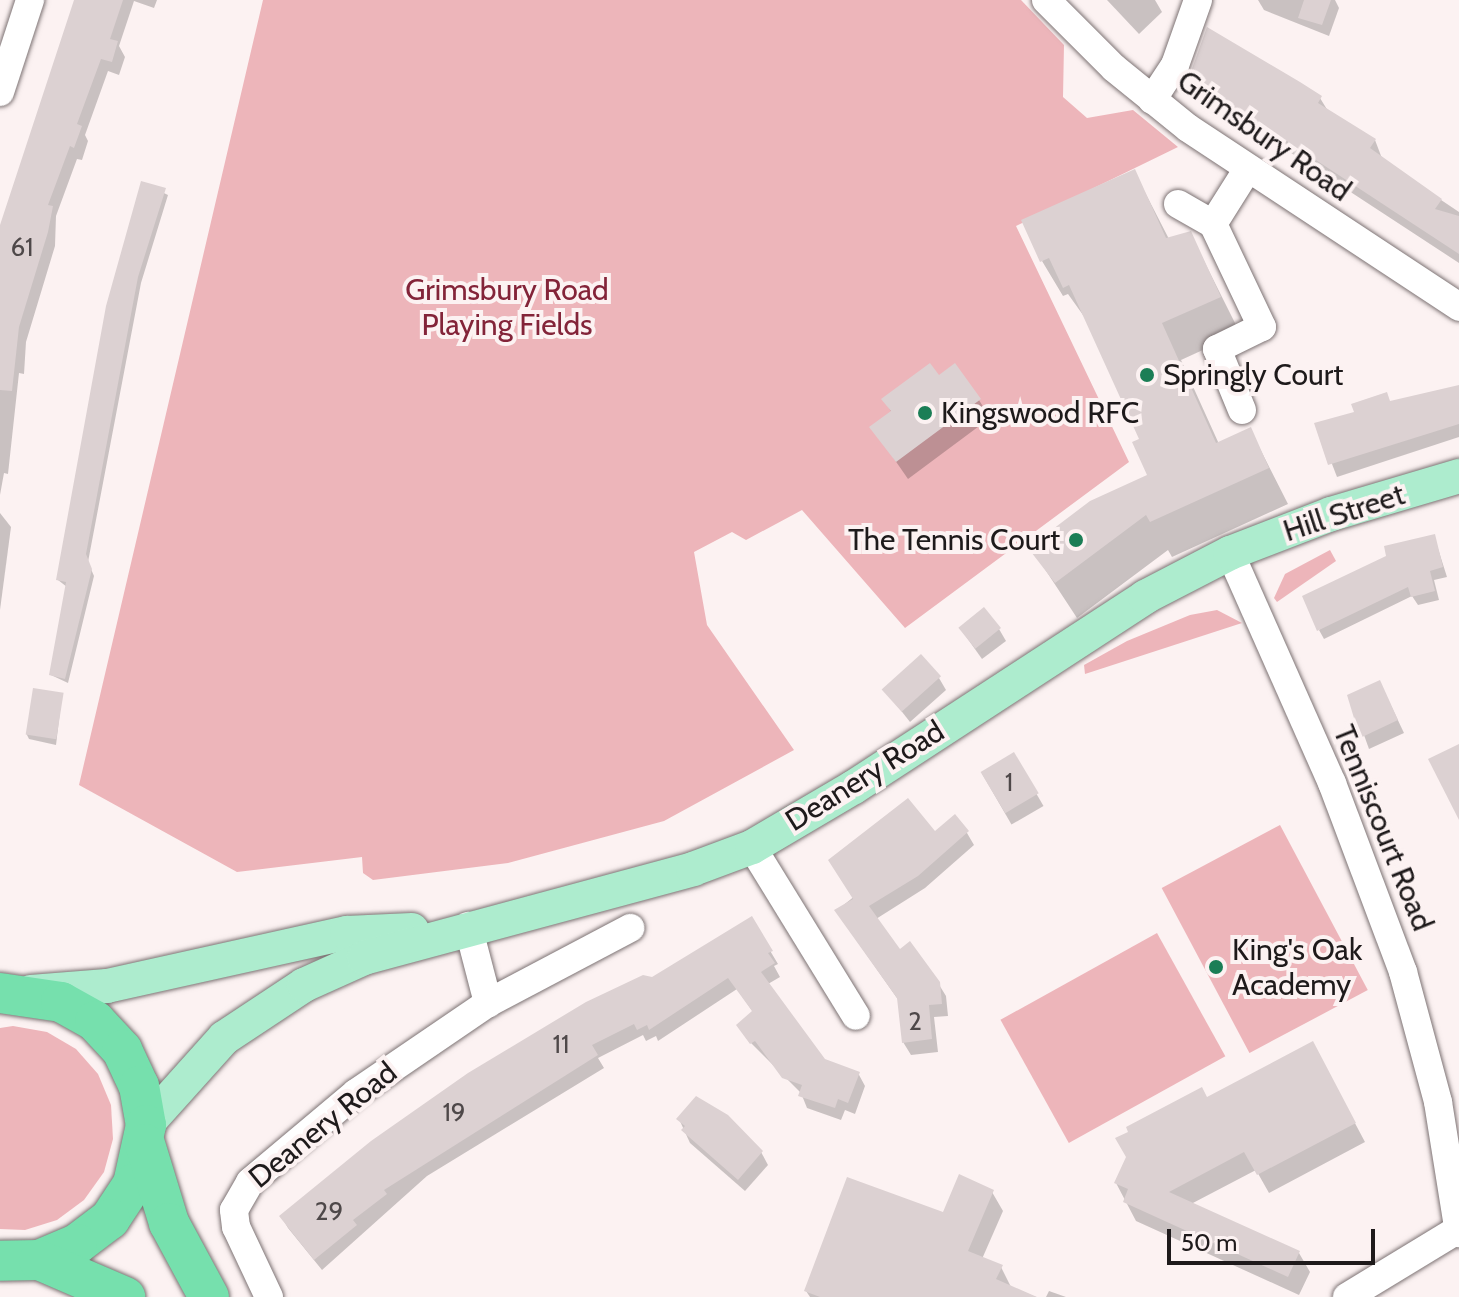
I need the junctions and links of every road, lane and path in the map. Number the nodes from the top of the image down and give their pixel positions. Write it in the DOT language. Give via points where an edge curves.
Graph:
graph roads {
  1 [pos="30,0"];
  2 [pos="1046,0"];
  3 [pos="1198,0"];
  4 [pos="0,92"];
  5 [pos="1152,100"];
  6 [pos="1247,170"];
  7 [pos="1178,204"];
  8 [pos="1213,224"];
  9 [pos="1459,307"];
  10 [pos="1242,410"];
  11 [pos="1459,476"];
  12 [pos="1230,553"];
  13 [pos="752,847"];
  14 [pos="468,926"];
  15 [pos="630,928"];
  16 [pos="11,992"];
  17 [pos="488,1003"];
  18 [pos="856,1016"];
  19 [pos="145,1134"];
  20 [pos="1458,1232"];
  21 [pos="13,1263"];
  22 [pos="125,1297"];
  23 [pos="209,1297"];
  24 [pos="269,1297"];
  25 [pos="1347,1297"];
  1 -- 4 [label="street"];
  2 -- 5 [label="street, Grimsbury Road"];
  3 -- 5 [label="street" via="1175,65"];
  5 -- 6 [label="street, Grimsbury Road"];
  6 -- 8 [label="street"];
  6 -- 9 [label="street, Grimsbury Road"];
  7 -- 8 [label="street"];
  8 -- 10 [label="street" via="1262,327 1217,349"];
  11 -- 12 [label="main road, Hill Street" via="1331,514"];
  12 -- 13 [label="main road, Deanery Road" via="1145,597 854,787"];
  12 -- 20 [label="street, Tenniscourt Road" via="1332,783 1403,972 1438,1102"];
  13 -- 14 [label="main road, Deanery Road" via="693,869"];
  13 -- 18 [label="street"];
  14 -- 16 [label="main road, Deanery Road" via="347,933 107,986"];
  14 -- 17 [label="street"];
  14 -- 19 [label="main road, Deanery Road" via="364,958 269,1003 194,1066"];
  15 -- 17 [label="street, Deanery Road"];
  16 -- 19 [label="highway" via="61,1002 122,1050 139,1086"];
  17 -- 24 [label="street, Deanery Road" via="356,1093 250,1182 234,1210 236,1227"];
  19 -- 21 [label="highway" via="133,1184 110,1219 77,1244"];
  19 -- 23 [label="highway" via="169,1223"];
  20 -- 25 [label="street"];
  21 -- 22 [label="highway"];
}
